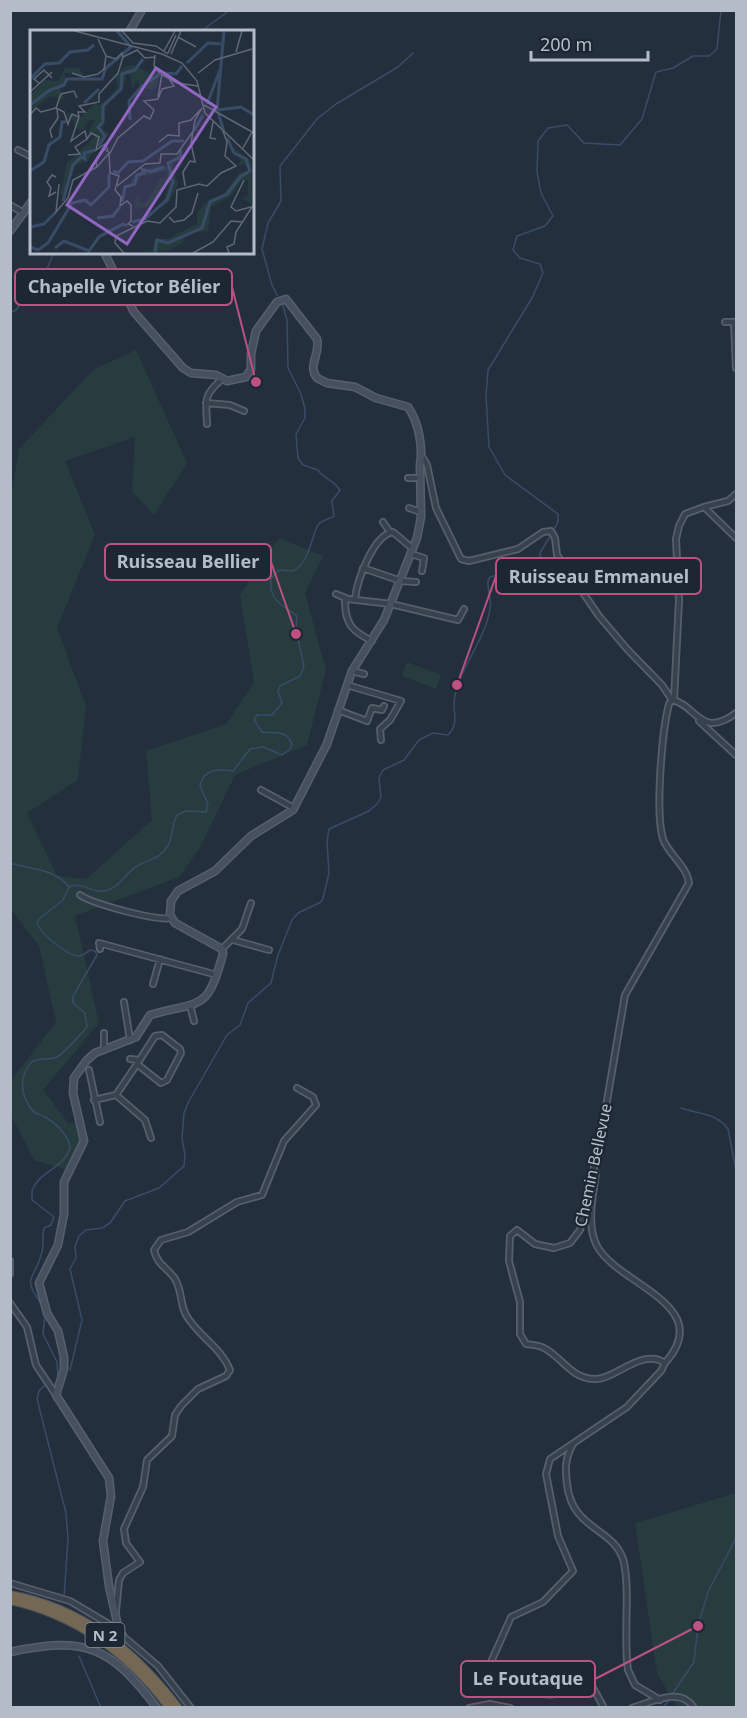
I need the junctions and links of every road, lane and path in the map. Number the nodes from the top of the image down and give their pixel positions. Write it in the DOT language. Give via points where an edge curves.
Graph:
graph roads {
  1 [pos="142,10"];
  2 [pos="130,30"];
  3 [pos="18,150"];
  4 [pos="30,156"];
  5 [pos="30,204"];
  6 [pos="10,205"];
  7 [pos="24,213"];
  8 [pos="11,230"];
  9 [pos="105,254"];
  10 [pos="725,322"];
  11 [pos="735,322"];
  12 [pos="736,368"];
  13 [pos="222,379"];
  14 [pos="206,403"];
  15 [pos="244,411"];
  16 [pos="207,424"];
  17 [pos="423,458"];
  18 [pos="408,478"];
  19 [pos="420,478"];
  20 [pos="736,494"];
  21 [pos="704,507"];
  22 [pos="409,508"];
  23 [pos="421,512"];
  24 [pos="383,522"];
  25 [pos="390,532"];
  26 [pos="736,538"];
  27 [pos="412,552"];
  28 [pos="363,568"];
  29 [pos="422,571"];
  30 [pos="400,581"];
  31 [pos="416,582"];
  32 [pos="336,594"];
  33 [pos="355,598"];
  34 [pos="348,599"];
  35 [pos="391,604"];
  36 [pos="464,609"];
  37 [pos="372,641"];
  38 [pos="351,671"];
  39 [pos="364,674"];
  40 [pos="346,685"];
  41 [pos="673,700"];
  42 [pos="384,706"];
  43 [pos="338,710"];
  44 [pos="736,713"];
  45 [pos="698,719"];
  46 [pos="381,740"];
  47 [pos="736,755"];
  48 [pos="261,790"];
  49 [pos="294,808"];
  50 [pos="80,895"];
  51 [pos="251,903"];
  52 [pos="171,918"];
  53 [pos="233,940"];
  54 [pos="100,949"];
  55 [pos="222,949"];
  56 [pos="269,950"];
  57 [pos="160,959"];
  58 [pos="217,975"];
  59 [pos="153,984"];
  60 [pos="124,1002"];
  61 [pos="190,1005"];
  62 [pos="194,1021"];
  63 [pos="104,1033"];
  64 [pos="137,1035"];
  65 [pos="130,1040"];
  66 [pos="150,1043"];
  67 [pos="104,1048"];
  68 [pos="130,1059"];
  69 [pos="138,1062"];
  70 [pos="89,1070"];
  71 [pos="297,1088"];
  72 [pos="116,1095"];
  73 [pos="94,1100"];
  74 [pos="150,1112"];
  75 [pos="144,1118"];
  76 [pos="100,1122"];
  77 [pos="151,1138"];
  78 [pos="598,1149"];
  79 [pos="10,1261"];
  80 [pos="10,1274"];
  81 [pos="10,1303"];
  82 [pos="665,1363"];
  83 [pos="56,1395"];
  84 [pos="574,1442"];
  85 [pos="10,1583"];
  86 [pos="10,1595"];
  87 [pos="10,1600"];
  88 [pos="116,1611"];
  89 [pos="118,1626"];
  90 [pos="10,1652"];
  91 [pos="660,1700"];
  92 [pos="156,1707"];
  93 [pos="170,1707"];
  94 [pos="178,1707"];
  95 [pos="191,1707"];
  96 [pos="469,1707"];
  97 [pos="510,1707"];
  98 [pos="604,1707"];
  99 [pos="632,1707"];
  100 [pos="694,1707"];
  1 -- 2 [label="street"];
  3 -- 4 [label="street"];
  5 -- 7 [label="street"];
  6 -- 7 [label="street"];
  7 -- 8 [label="street"];
  9 -- 13 [label="street" via="134,312 183,368"];
  10 -- 11 [label="street"];
  11 -- 12 [label="street"];
  13 -- 14 [label="street" via="211,387"];
  13 -- 17 [label="street" via="242,380 249,373 256,331 281,299 290,302 317,339 319,345 312,365 317,378 408,407 416,423"];
  14 -- 15 [label="street"];
  14 -- 16 [label="street"];
  17 -- 19 [label="street"];
  17 -- 41 [label="street" via="439,518 463,560 519,549 543,532 552,533 557,555 606,626"];
  18 -- 19 [label="street"];
  19 -- 23 [label="street"];
  20 -- 21 [label="street" via="728,501"];
  21 -- 26 [label="street"];
  21 -- 41 [label="street" via="685,514 677,532 679,600"];
  22 -- 23 [label="street"];
  23 -- 27 [label="street"];
  24 -- 25 [label="street"];
  25 -- 27 [label="street"];
  25 -- 28 [label="street"];
  27 -- 29 [label="street" via="424,558"];
  27 -- 30 [label="street"];
  28 -- 30 [label="street"];
  28 -- 33 [label="street"];
  30 -- 31 [label="street"];
  30 -- 35 [label="street"];
  32 -- 34 [label="street"];
  33 -- 34 [label="street"];
  33 -- 35 [label="street"];
  34 -- 37 [label="street" via="347,623"];
  35 -- 36 [label="street" via="458,620"];
  35 -- 37 [label="street"];
  37 -- 38 [label="street"];
  38 -- 39 [label="street"];
  38 -- 40 [label="street"];
  40 -- 43 [label="street"];
  40 -- 46 [label="street" via="401,701 380,729"];
  41 -- 45 [label="street"];
  41 -- 78 [label="street, Chemin Bellevue" via="668,708 664,742 660,819 665,843 689,883 625,995"];
  42 -- 43 [label="street" via="382,710 372,708 367,721"];
  43 -- 49 [label="street" via="327,744"];
  44 -- 45 [label="street" via="713,722"];
  45 -- 47 [label="street"];
  48 -- 49 [label="street"];
  49 -- 52 [label="street" via="251,836 215,871 178,891 169,909"];
  50 -- 52 [label="street" via="90,902 157,920"];
  51 -- 53 [label="street" via="242,929"];
  52 -- 55 [label="street"];
  53 -- 55 [label="street"];
  53 -- 56 [label="street"];
  54 -- 57 [label="street" via="99,943"];
  55 -- 58 [label="street"];
  57 -- 58 [label="street"];
  57 -- 59 [label="street"];
  58 -- 61 [label="street" via="206,998"];
  60 -- 65 [label="street"];
  61 -- 62 [label="street"];
  61 -- 64 [label="street" via="150,1015"];
  63 -- 67 [label="street"];
  64 -- 65 [label="street"];
  64 -- 66 [label="street"];
  65 -- 67 [label="street"];
  66 -- 69 [label="street"];
  66 -- 69 [label="street" via="158,1032 181,1050 167,1080 159,1083"];
  67 -- 83 [label="street" via="87,1060 74,1078 73,1093 84,1142 64,1182 64,1214 54,1257 39,1278 65,1363"];
  68 -- 69 [label="street"];
  69 -- 72 [label="street"];
  70 -- 73 [label="street"];
  71 -- 88 [label="street" via="314,1096 316,1106 284,1141 262,1195 237,1202 188,1232 161,1240 154,1250 160,1265 178,1283 189,1321 216,1347 230,1370 198,1389 181,1406 171,1436 147,1460 143,1487 124,1529 126,1543 140,1562 118,1581"];
  72 -- 73 [label="street"];
  72 -- 75 [label="street"];
  73 -- 76 [label="street"];
  74 -- 75 [label="street"];
  75 -- 77 [label="street"];
  78 -- 82 [label="street" via="592,1214 594,1237 607,1259 675,1314 679,1334"];
  78 -- 82 [label="street, Chemin Bellevue" via="583,1223 574,1240 548,1248 531,1242 518,1230 510,1234 509,1261 519,1296 521,1338 526,1344 545,1348 564,1367 588,1378 601,1378 634,1362"];
  79 -- 80 [label="street"];
  81 -- 83 [label="street" via="27,1327 36,1365"];
  82 -- 84 [label="street" via="627,1407"];
  83 -- 88 [label="street" via="108,1478 111,1496 104,1541"];
  84 -- 91 [label="street" via="566,1461 568,1497 578,1515 612,1544 622,1559 628,1670 635,1685"];
  84 -- 98 [label="street" via="551,1457 546,1469 558,1536 572,1564 572,1574 543,1602 511,1617 491,1665 543,1696 562,1692 584,1678"];
  85 -- 89 [label="street" via="70,1601"];
  86 -- 94 [label="highway, N 2" via="61,1609 113,1640 140,1662"];
  87 -- 93 [label="highway, N 2" via="69,1620 104,1640 132,1662"];
  88 -- 89 [label="street"];
  89 -- 95 [label="street"];
  90 -- 92 [label="street" via="54,1644 94,1649 125,1671"];
  91 -- 99 [label="street"];
  91 -- 100 [label="street" via="688,1699"];
  96 -- 97 [label="street"];
}
